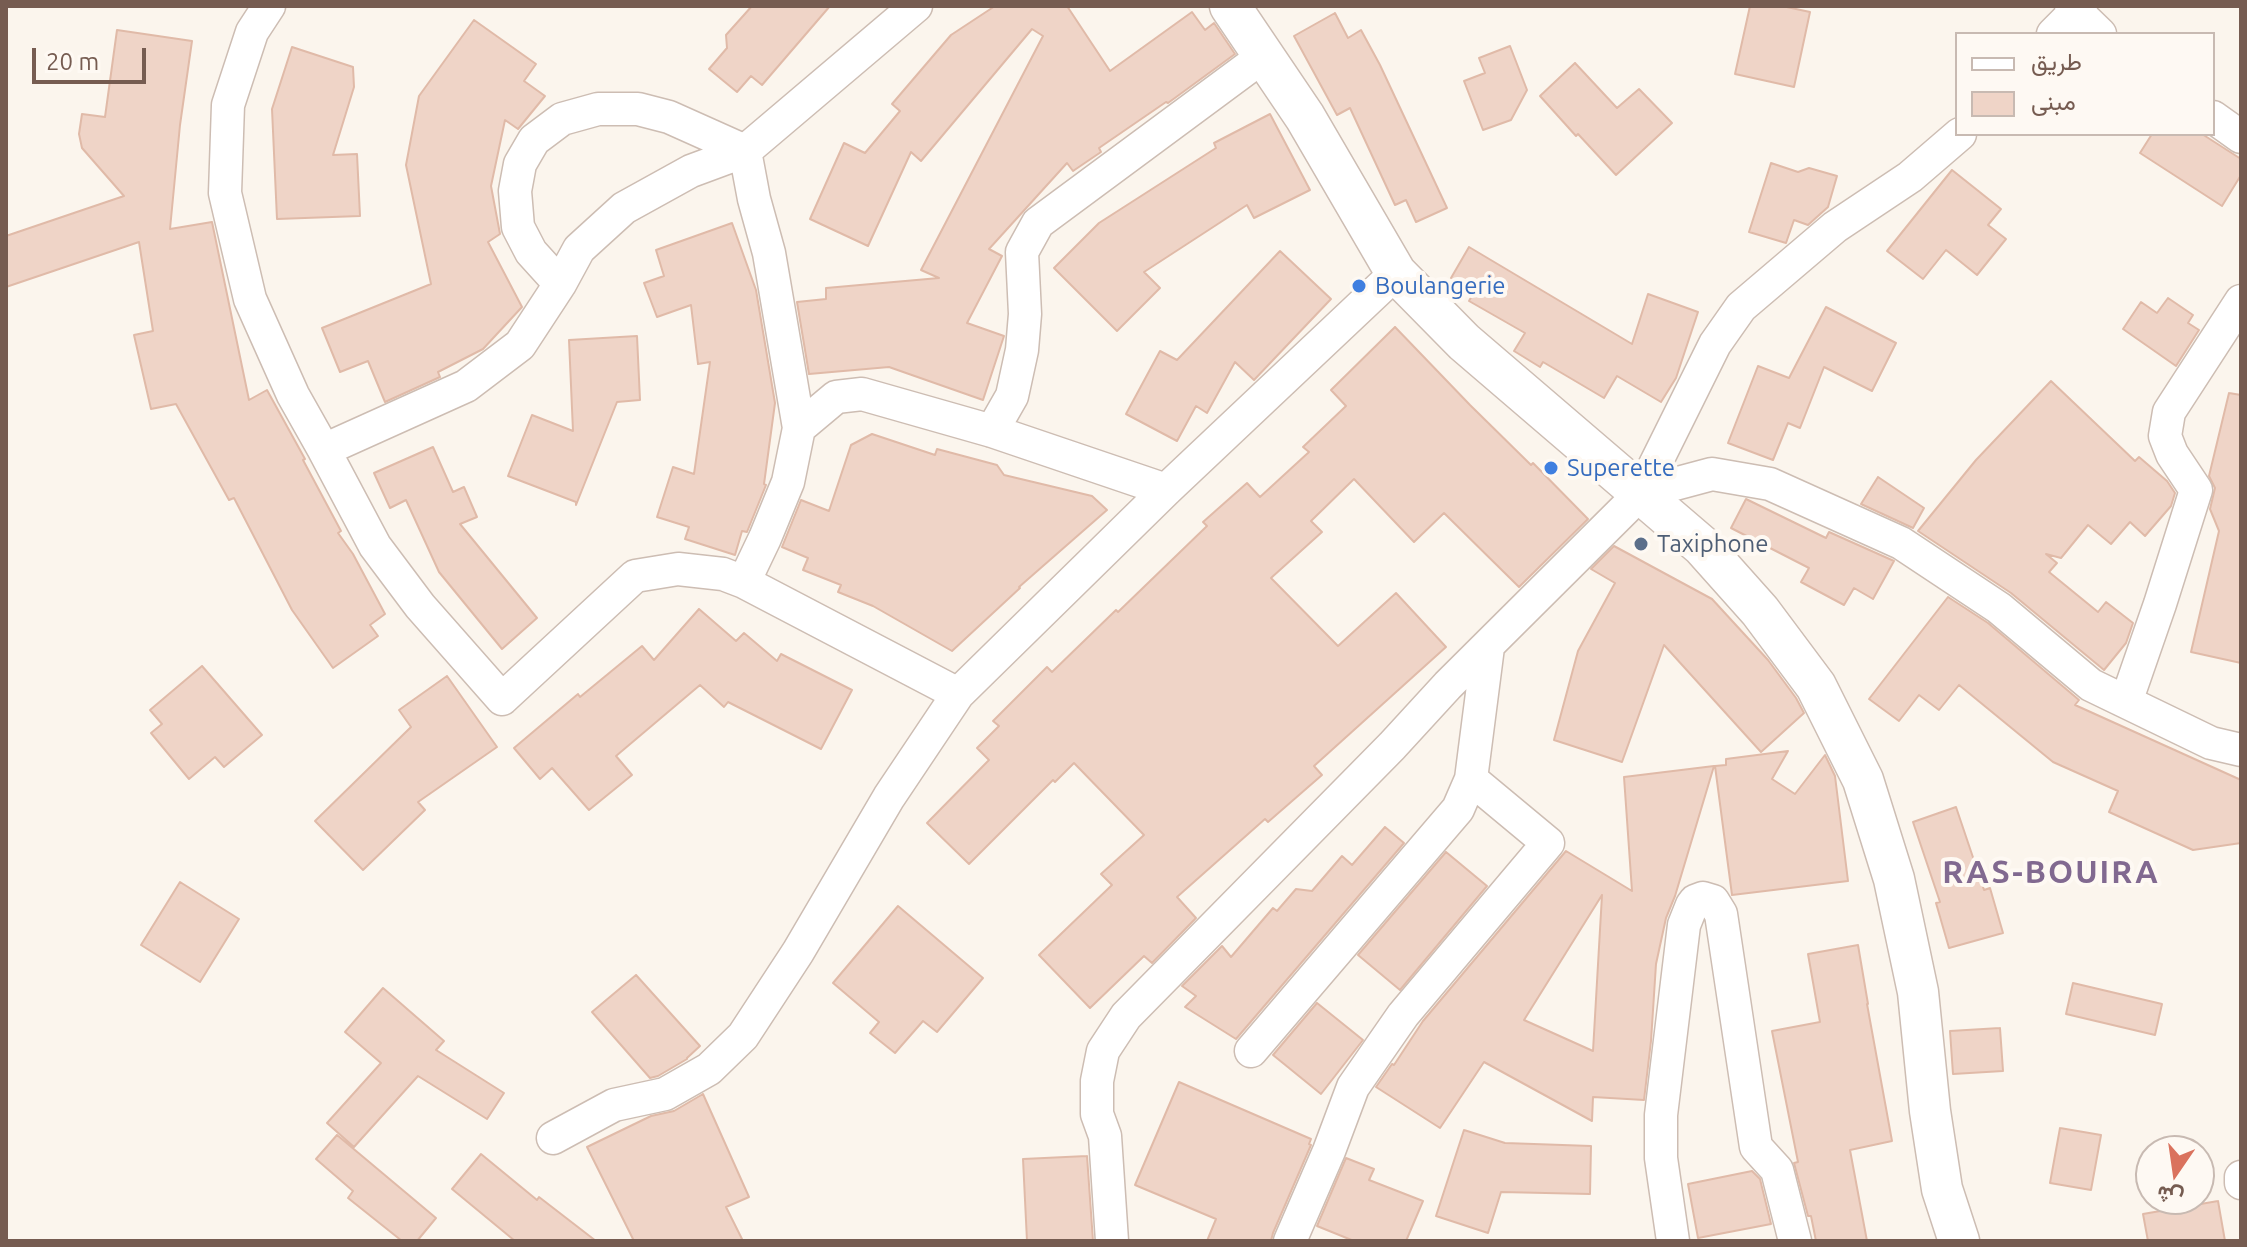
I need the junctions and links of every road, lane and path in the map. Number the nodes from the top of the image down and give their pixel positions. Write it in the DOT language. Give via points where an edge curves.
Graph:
graph roads {
  1 [pos="269,6"];
  2 [pos="916,6"];
  3 [pos="1230,6"];
  4 [pos="2076,7"];
  5 [pos="2055,32"];
  6 [pos="2098,32"];
  7 [pos="1265,55"];
  8 [pos="2215,118"];
  9 [pos="1958,136"];
  10 [pos="2241,137"];
  11 [pos="745,151"];
  12 [pos="1396,273"];
  13 [pos="560,284"];
  14 [pos="2241,301"];
  15 [pos="799,428"];
  16 [pos="992,431"];
  17 [pos="324,450"];
  18 [pos="1166,490"];
  19 [pos="1641,493"];
  20 [pos="744,582"];
  21 [pos="1488,647"];
  22 [pos="958,694"];
  23 [pos="2126,702"];
  24 [pos="2241,750"];
  25 [pos="1471,779"];
  26 [pos="1251,1051"];
  27 [pos="553,1138"];
  28 [pos="1112,1241"];
  29 [pos="1290,1241"];
  30 [pos="1673,1241"];
  31 [pos="1795,1241"];
  32 [pos="1959,1241"];
  1 -- 17 [label="street" via="252,32 228,105 225,193 250,299"];
  2 -- 11 [label="street"];
  3 -- 7 [label="street"];
  4 -- 5 [label="street"];
  4 -- 6 [label="street"];
  7 -- 12 [label="street"];
  7 -- 16 [label="street" via="1038,223 1022,252 1025,314 1012,396"];
  8 -- 10 [label="street"];
  9 -- 19 [label="street" via="1910,177 1835,227 1741,307 1715,344"];
  11 -- 13 [label="street" via="691,171 624,208 579,249"];
  11 -- 13 [label="street" via="638,109 598,109 562,119 534,140 520,164 515,191 518,227 531,252"];
  11 -- 15 [label="street" via="769,253"];
  12 -- 18 [label="street"];
  12 -- 19 [label="street" via="1464,342"];
  13 -- 17 [label="street" via="520,345 466,386"];
  14 -- 23 [label="street" via="2169,412 2165,436 2196,490"];
  15 -- 16 [label="street" via="836,397 862,394"];
  15 -- 20 [label="street" via="788,482"];
  16 -- 18 [label="street"];
  17 -- 20 [label="street" via="375,546 502,699 635,576 678,569"];
  18 -- 22 [label="street"];
  19 -- 21 [label="street"];
  19 -- 23 [label="street" via="1712,474 1770,484 1901,543 1999,608 2091,685"];
  19 -- 32 [label="street" via="1702,546 1760,611 1816,686 1863,780 1894,879 1918,992 1942,1189"];
  20 -- 22 [label="street"];
  21 -- 25 [label="street"];
  21 -- 28 [label="street" via="1126,1016 1103,1051 1097,1114 1105,1136"];
  22 -- 27 [label="street" via="743,1036 709,1069 665,1094 614,1105"];
  23 -- 24 [label="street" via="2211,743"];
  25 -- 26 [label="street" via="1458,809"];
  25 -- 29 [label="street" via="1548,843 1403,1015 1353,1087"];
  30 -- 31 [label="street" via="1661,1158 1661,1115 1684,925 1692,905 1703,898 1713,901 1721,914 1756,1147 1777,1170"];
}
